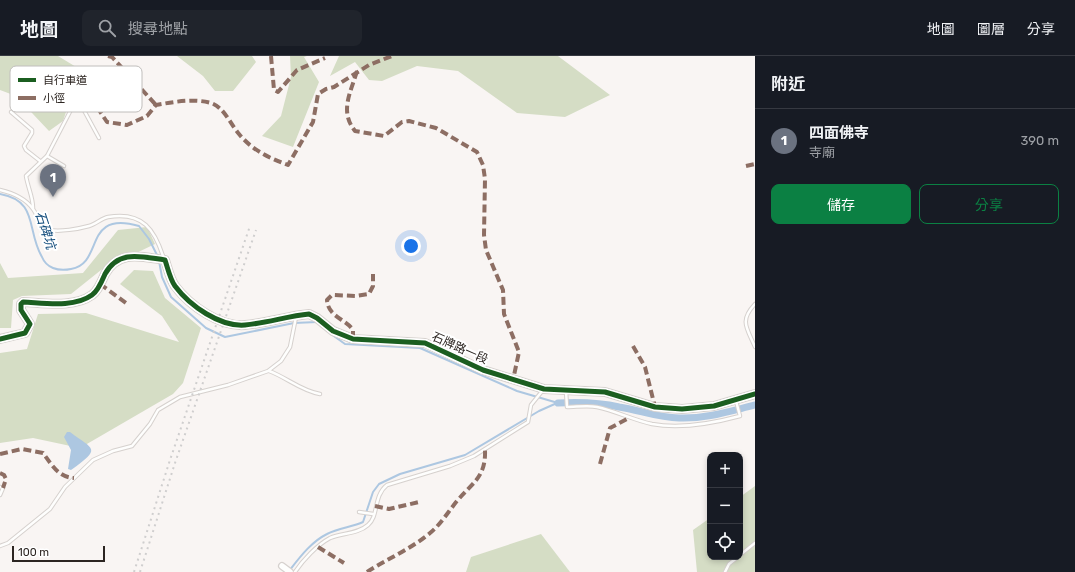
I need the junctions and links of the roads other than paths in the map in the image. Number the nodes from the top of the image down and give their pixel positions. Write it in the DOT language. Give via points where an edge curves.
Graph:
graph roads {
  1 [pos="11,112"];
  2 [pos="69,112"];
  3 [pos="85,112"];
  4 [pos="99,138"];
  5 [pos="46,156"];
  6 [pos="40,161"];
  7 [pos="64,166"];
  8 [pos="0,190"];
  9 [pos="33,209"];
  10 [pos="165,260"];
  11 [pos="755,304"];
  12 [pos="297,315"];
  13 [pos="0,339"];
  14 [pos="755,347"];
  15 [pos="268,371"];
  16 [pos="544,389"];
  17 [pos="566,390"];
  18 [pos="320,394"];
  19 [pos="755,394"];
  20 [pos="736,400"];
  21 [pos="0,487"];
  22 [pos="0,495"];
  23 [pos="359,512"];
  24 [pos="373,514"];
  25 [pos="755,543"];
  26 [pos="0,546"];
  27 [pos="743,553"];
  28 [pos="734,560"];
  29 [pos="282,566"];
  30 [pos="290,572"];
  31 [pos="295,572"];
  32 [pos="725,572"];
  1 -- 6 [label="lane" via="32,130 24,146"];
  2 -- 5 [label="lane"];
  3 -- 4 [label="lane"];
  5 -- 6 [label="lane"];
  5 -- 7 [label="lane"];
  6 -- 9 [label="lane" via="26,176"];
  8 -- 9 [label="lane" via="16,194"];
  9 -- 10 [label="lane" via="41,226 50,230 89,226 108,217 131,217 149,226 158,239"];
  10 -- 12 [label="street, 石牌路一段" via="175,286 212,317 235,325 247,325"];
  10 -- 13 [label="street" via="138,256 122,258 108,270 93,295 69,303 23,302 20,310 30,324 25,333"];
  11 -- 14 [label="lane" via="746,315 745,323"];
  12 -- 15 [label="lane" via="290,347 281,361"];
  12 -- 16 [label="street, 石牌路一段" via="309,314 333,331 352,338 425,343 483,370"];
  15 -- 18 [label="lane"];
  15 -- 26 [label="lane" via="228,385 180,397 158,410 132,446 93,460 65,487 50,509 8,543"];
  16 -- 17 [label="street, 石牌路一段"];
  16 -- 24 [label="lane" via="531,405 528,422 474,456 387,485 381,490"];
  17 -- 20 [label="street, 石牌路一段" via="605,392 655,407 682,409 714,406"];
  17 -- 20 [label="lane" via="567,407 595,406 655,424 717,422 740,416"];
  19 -- 20 [label="street, 石牌路一段"];
  21 -- 22 [label="lane"];
  23 -- 24 [label="lane"];
  24 -- 31 [label="lane" via="367,526 330,538"];
  25 -- 27 [label="lane"];
  28 -- 32 [label="lane"];
  29 -- 30 [label="street"];
}
